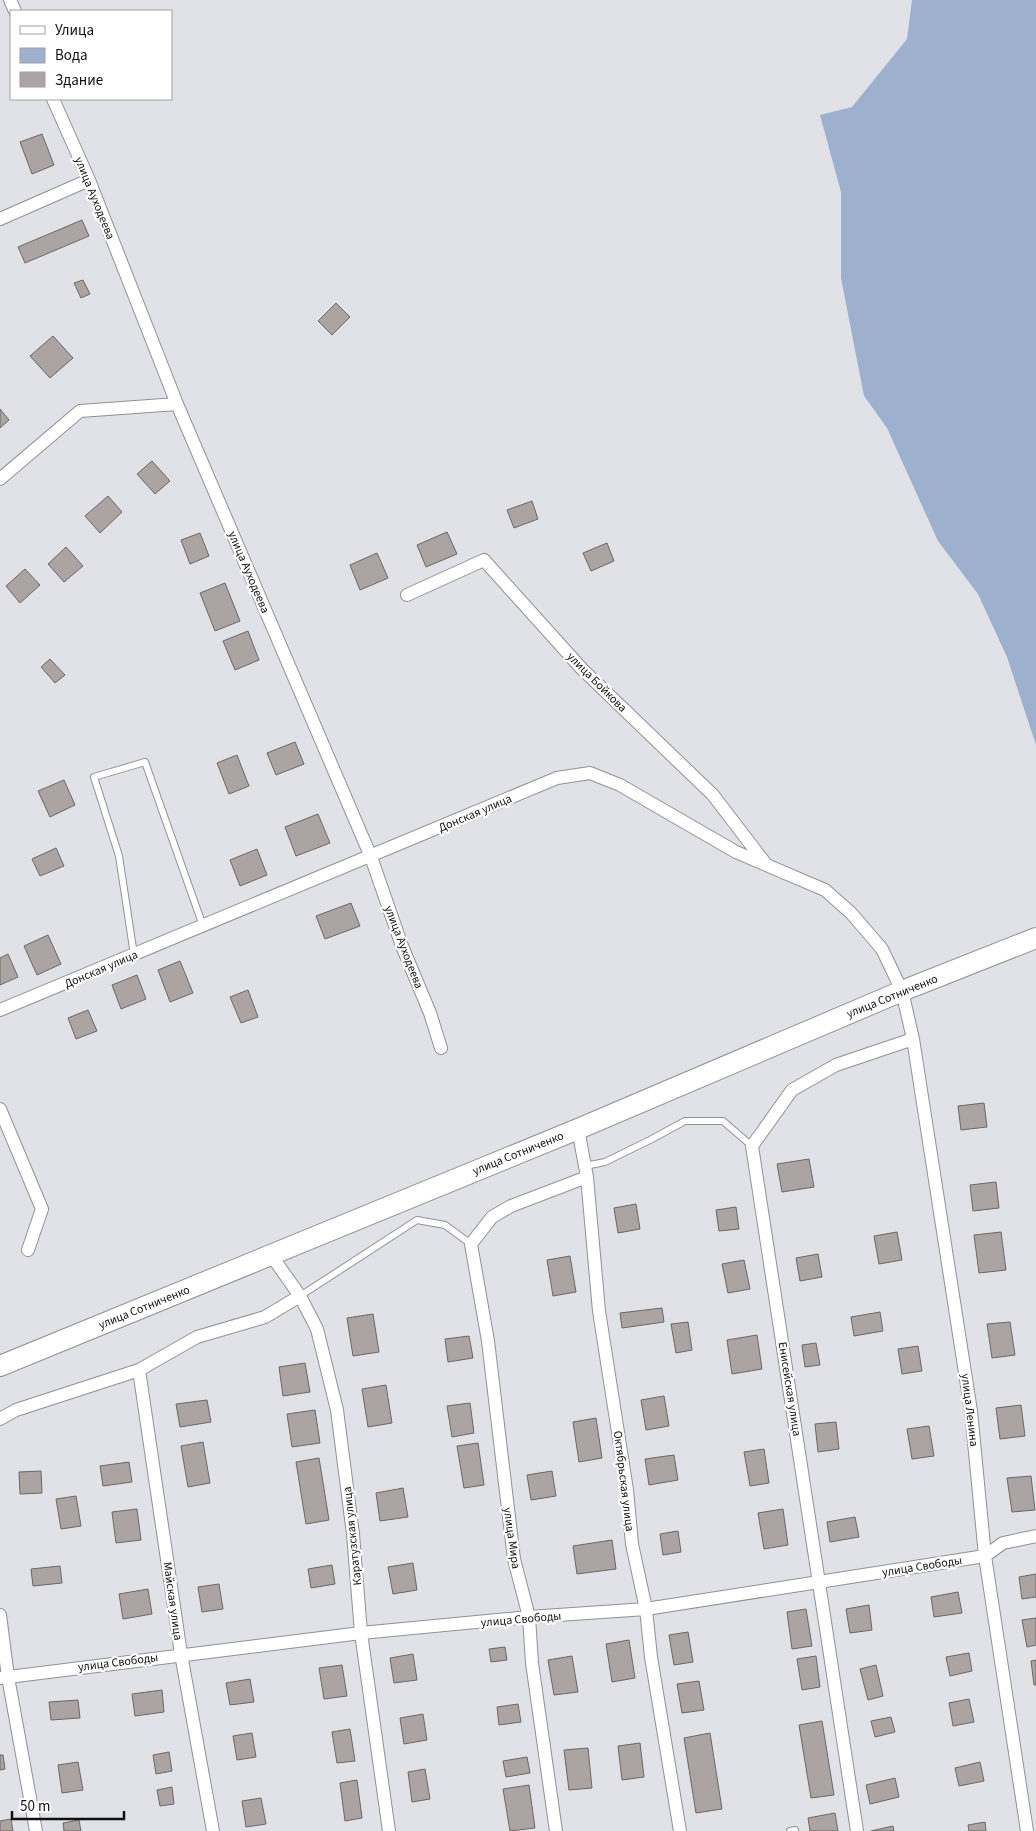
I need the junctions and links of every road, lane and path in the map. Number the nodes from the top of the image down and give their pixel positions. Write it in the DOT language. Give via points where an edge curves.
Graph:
graph roads {
  1 [pos="53,100"];
  2 [pos="89,180"];
  3 [pos="0,219"];
  4 [pos="177,404"];
  5 [pos="0,479"];
  6 [pos="407,595"];
  7 [pos="371,857"];
  8 [pos="767,866"];
  9 [pos="203,926"];
  10 [pos="1036,938"];
  11 [pos="134,955"];
  12 [pos="902,991"];
  13 [pos="0,1010"];
  14 [pos="913,1039"];
  15 [pos="441,1048"];
  16 [pos="0,1109"];
  17 [pos="578,1129"];
  18 [pos="752,1146"];
  19 [pos="586,1172"];
  20 [pos="472,1244"];
  21 [pos="28,1250"];
  22 [pos="271,1255"];
  23 [pos="300,1296"];
  24 [pos="0,1366"];
  25 [pos="139,1370"];
  26 [pos="0,1419"];
  27 [pos="1036,1536"];
  28 [pos="985,1556"];
  29 [pos="820,1583"];
  30 [pos="646,1610"];
  31 [pos="0,1614"];
  32 [pos="529,1618"];
  33 [pos="361,1633"];
  34 [pos="181,1654"];
  35 [pos="4,1677"];
  36 [pos="36,1831"];
  37 [pos="213,1831"];
  38 [pos="389,1831"];
  39 [pos="556,1831"];
  40 [pos="680,1831"];
  41 [pos="856,1831"];
  42 [pos="1027,1831"];
  1 -- 2 [label="street, улица Ауходеева"];
  2 -- 3 [label="street"];
  2 -- 4 [label="street, улица Ауходеева"];
  4 -- 5 [label="street" via="80,411"];
  4 -- 7 [label="street, улица Ауходеева"];
  6 -- 8 [label="street, улица Бойкова" via="484,560 582,669 713,795"];
  7 -- 8 [label="street, Донская улица" via="557,778 590,773 620,785 736,852"];
  7 -- 9 [label="street, Донская улица"];
  7 -- 15 [label="street, улица Ауходеева"];
  8 -- 12 [label="street, Донская улица" via="825,890 851,913 882,950"];
  9 -- 11 [label="street, Донская улица"];
  9 -- 11 [label="lane" via="145,762 94,777 119,856"];
  10 -- 12 [label="main road, улица Сотниченко"];
  11 -- 13 [label="street, Донская улица"];
  12 -- 14 [label="street, улица Ленина"];
  12 -- 17 [label="main road, улица Сотниченко"];
  14 -- 18 [label="street" via="836,1065 792,1090"];
  14 -- 28 [label="street, улица Ленина" via="971,1411"];
  16 -- 21 [label="street" via="42,1209"];
  17 -- 19 [label="street, Октябрьская улица"];
  17 -- 22 [label="main road, улица Сотниченко"];
  18 -- 19 [label="lane" via="723,1121 685,1121"];
  18 -- 29 [label="street, Енисейская улица"];
  19 -- 20 [label="street" via="492,1217"];
  19 -- 30 [label="street, Октябрьская улица" via="599,1312 627,1490 632,1544"];
  20 -- 23 [label="lane" via="445,1225 417,1220"];
  20 -- 32 [label="street, улица Мира" via="488,1341 514,1559"];
  22 -- 23 [label="street, Каратузская улица"];
  22 -- 24 [label="main road, улица Сотниченко"];
  23 -- 25 [label="street" via="265,1317 198,1337"];
  23 -- 33 [label="street, Каратузская улица" via="317,1329 337,1410 353,1534"];
  25 -- 26 [label="street" via="16,1410"];
  25 -- 34 [label="street, Майская улица"];
  27 -- 28 [label="street, улица Свободы" via="1003,1543"];
  28 -- 29 [label="street, улица Свободы"];
  28 -- 42 [label="street, улица Ленина"];
  29 -- 30 [label="street, улица Свободы"];
  29 -- 41 [label="street, Енисейская улица"];
  30 -- 32 [label="street, улица Свободы"];
  30 -- 40 [label="street, Октябрьская улица"];
  31 -- 35 [label="street"];
  32 -- 33 [label="street, улица Свободы"];
  32 -- 39 [label="street, улица Мира" via="532,1663"];
  33 -- 34 [label="street, улица Свободы"];
  33 -- 38 [label="street, Каратузская улица"];
  34 -- 35 [label="street, улица Свободы"];
  34 -- 37 [label="street, Майская улица"];
  35 -- 36 [label="street"];
}
